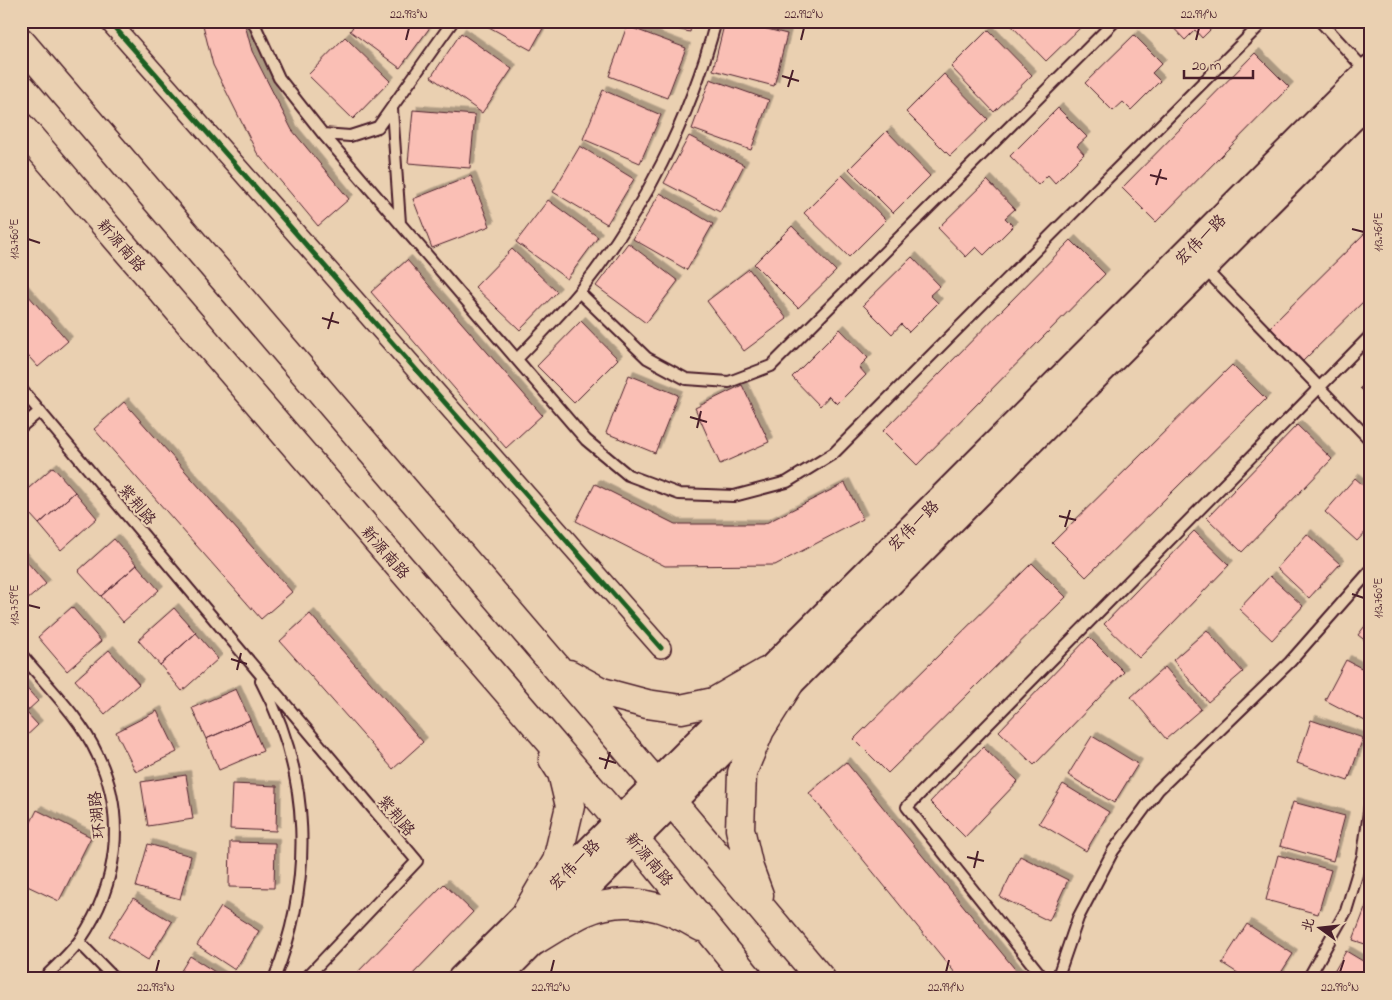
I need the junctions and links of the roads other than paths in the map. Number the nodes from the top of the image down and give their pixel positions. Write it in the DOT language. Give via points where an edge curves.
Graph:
graph roads {
  1 [pos="109,21"];
  2 [pos="253,21"];
  3 [pos="453,21"];
  4 [pos="716,21"];
  5 [pos="1115,21"];
  6 [pos="1264,21"];
  7 [pos="1320,21"];
  8 [pos="21,42"];
  9 [pos="1369,72"];
  10 [pos="1371,99"];
  11 [pos="392,109"];
  12 [pos="21,127"];
  13 [pos="323,134"];
  14 [pos="400,223"];
  15 [pos="1204,267"];
  16 [pos="579,292"];
  17 [pos="1371,335"];
  18 [pos="517,359"];
  19 [pos="1319,387"];
  20 [pos="21,389"];
  21 [pos="40,411"];
  22 [pos="21,428"];
  23 [pos="1371,441"];
  24 [pos="1371,570"];
  25 [pos="661,648"];
  26 [pos="21,654"];
  27 [pos="251,663"];
  28 [pos="553,665"];
  29 [pos="778,678"];
  30 [pos="524,713"];
  31 [pos="664,792"];
  32 [pos="1371,798"];
  33 [pos="626,830"];
  34 [pos="527,912"];
  35 [pos="768,915"];
  36 [pos="712,934"];
  37 [pos="534,941"];
  38 [pos="79,942"];
  39 [pos="43,979"];
  40 [pos="115,979"];
  41 [pos="274,979"];
  42 [pos="305,979"];
  43 [pos="461,979"];
  44 [pos="496,979"];
  45 [pos="750,979"];
  46 [pos="821,979"];
  47 [pos="1044,979"];
  48 [pos="1057,979"];
  49 [pos="1308,979"];
  1 -- 25 [label="street"];
  2 -- 13 [label="lane" via="279,78"];
  3 -- 11 [label="lane"];
  4 -- 16 [label="lane" via="685,116 655,178 620,237"];
  5 -- 16 [label="lane" via="771,366 730,382 686,379 647,358"];
  6 -- 18 [label="lane" via="834,452 787,482 734,496 679,494 628,475 586,440"];
  7 -- 9 [label="lane"];
  8 -- 28 [label="main road"];
  9 -- 29 [label="main road, 宏伟一路"];
  10 -- 15 [label="main road, 宏伟一路"];
  11 -- 13 [label="lane" via="378,127 350,136"];
  11 -- 14 [label="lane"];
  12 -- 30 [label="main road, 新源南路"];
  13 -- 14 [label="lane"];
  14 -- 18 [label="lane"];
  15 -- 19 [label="lane"];
  15 -- 29 [label="main road, 宏伟一路"];
  16 -- 18 [label="lane"];
  17 -- 19 [label="lane"];
  19 -- 23 [label="lane"];
  19 -- 47 [label="lane" via="907,807"];
  20 -- 21 [label="lane, 紫荆路"];
  21 -- 22 [label="lane"];
  21 -- 27 [label="lane, 紫荆路"];
  24 -- 48 [label="lane" via="1290,662 1158,790 1113,851 1078,918"];
  26 -- 38 [label="lane, 环湖路" via="76,720 97,753 111,790 116,830 112,870 100,908"];
  27 -- 41 [label="lane, 紫荆路" via="274,706 291,753 301,802 303,852 298,901 286,949"];
  27 -- 42 [label="lane, 紫荆路" via="417,861"];
  28 -- 29 [label="main road" via="602,692 681,709 714,702"];
  28 -- 31 [label="main road"];
  29 -- 31 [label="main road, 宏伟一路"];
  29 -- 35 [label="main road" via="742,773 740,829 749,868"];
  30 -- 33 [label="main road, 新源南路"];
  30 -- 34 [label="main road" via="562,773 570,806 557,860"];
  31 -- 33 [label="main road, 宏伟一路"];
  31 -- 35 [label="main road"];
  32 -- 49 [label="lane" via="1363,855 1346,911"];
  33 -- 34 [label="main road, 宏伟一路"];
  33 -- 36 [label="main road, 新源南路"];
  33 -- 37 [label="main road, 宏伟一路"];
  34 -- 43 [label="main road, 宏伟一路"];
  35 -- 46 [label="main road"];
  36 -- 37 [label="main road" via="682,915 649,904 620,903 585,912"];
  36 -- 45 [label="main road, 新源南路"];
  37 -- 44 [label="main road, 宏伟一路"];
  38 -- 39 [label="lane, 环湖路"];
  38 -- 40 [label="lane"];
}
